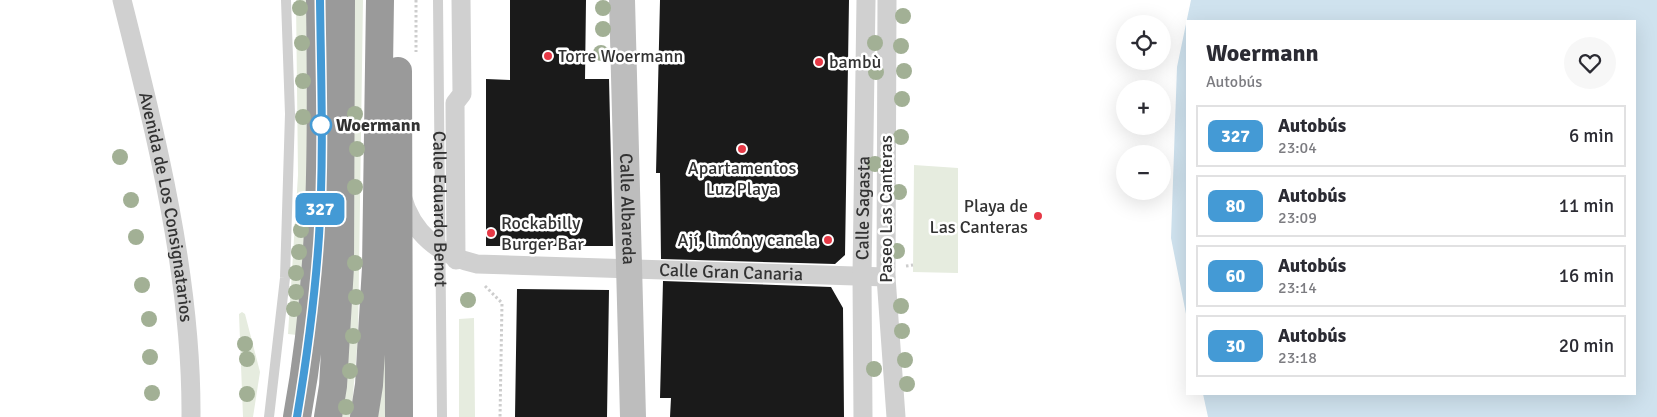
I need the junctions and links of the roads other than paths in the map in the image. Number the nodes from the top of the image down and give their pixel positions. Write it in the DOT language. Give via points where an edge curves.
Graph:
graph roads {
  1 [pos="122,0"];
  2 [pos="286,0"];
  3 [pos="320,0"];
  4 [pos="341,0"];
  5 [pos="380,0"];
  6 [pos="396,0"];
  7 [pos="438,0"];
  8 [pos="461,0"];
  9 [pos="622,0"];
  10 [pos="866,0"];
  11 [pos="887,0"];
  12 [pos="398,183"];
  13 [pos="449,255"];
  14 [pos="631,269"];
  15 [pos="862,276"];
  16 [pos="886,277"];
  17 [pos="191,417"];
  18 [pos="269,417"];
  19 [pos="297,417"];
  20 [pos="328,417"];
  21 [pos="364,417"];
  22 [pos="399,417"];
  23 [pos="442,417"];
  24 [pos="633,417"];
  25 [pos="863,417"];
  26 [pos="896,417"];
  1 -- 17 [label="street, Avenida de Los Consignatarios" via="146,96 182,282"];
  2 -- 18 [label="lane" via="290,114 285,278"];
  3 -- 19 [label="highway" via="322,146 319,234"];
  4 -- 20 [label="highway" via="340,276"];
  5 -- 21 [label="highway" via="376,267"];
  6 -- 12 [label="highway"];
  7 -- 13 [label="lane, Calle Eduardo Benot"];
  8 -- 13 [label="street, Calle Eduardo Benot" via="462,94 455,103"];
  9 -- 14 [label="street, Calle Albareda"];
  10 -- 15 [label="street, Calle Sagasta"];
  11 -- 16 [label="street, Paseo Las Canteras"];
  12 -- 13 [label="street" via="406,212 425,236"];
  12 -- 22 [label="highway"];
  13 -- 14 [label="street, Calle Gran Canaria" via="477,264"];
  13 -- 23 [label="lane, Calle Eduardo Benot"];
  14 -- 15 [label="street, Calle Gran Canaria"];
  14 -- 24 [label="street, Calle Albareda"];
  15 -- 16 [label="street, Calle Gran Canaria"];
  15 -- 25 [label="street, Calle Sagasta"];
  16 -- 26 [label="street, Paseo Las Canteras"];
}
